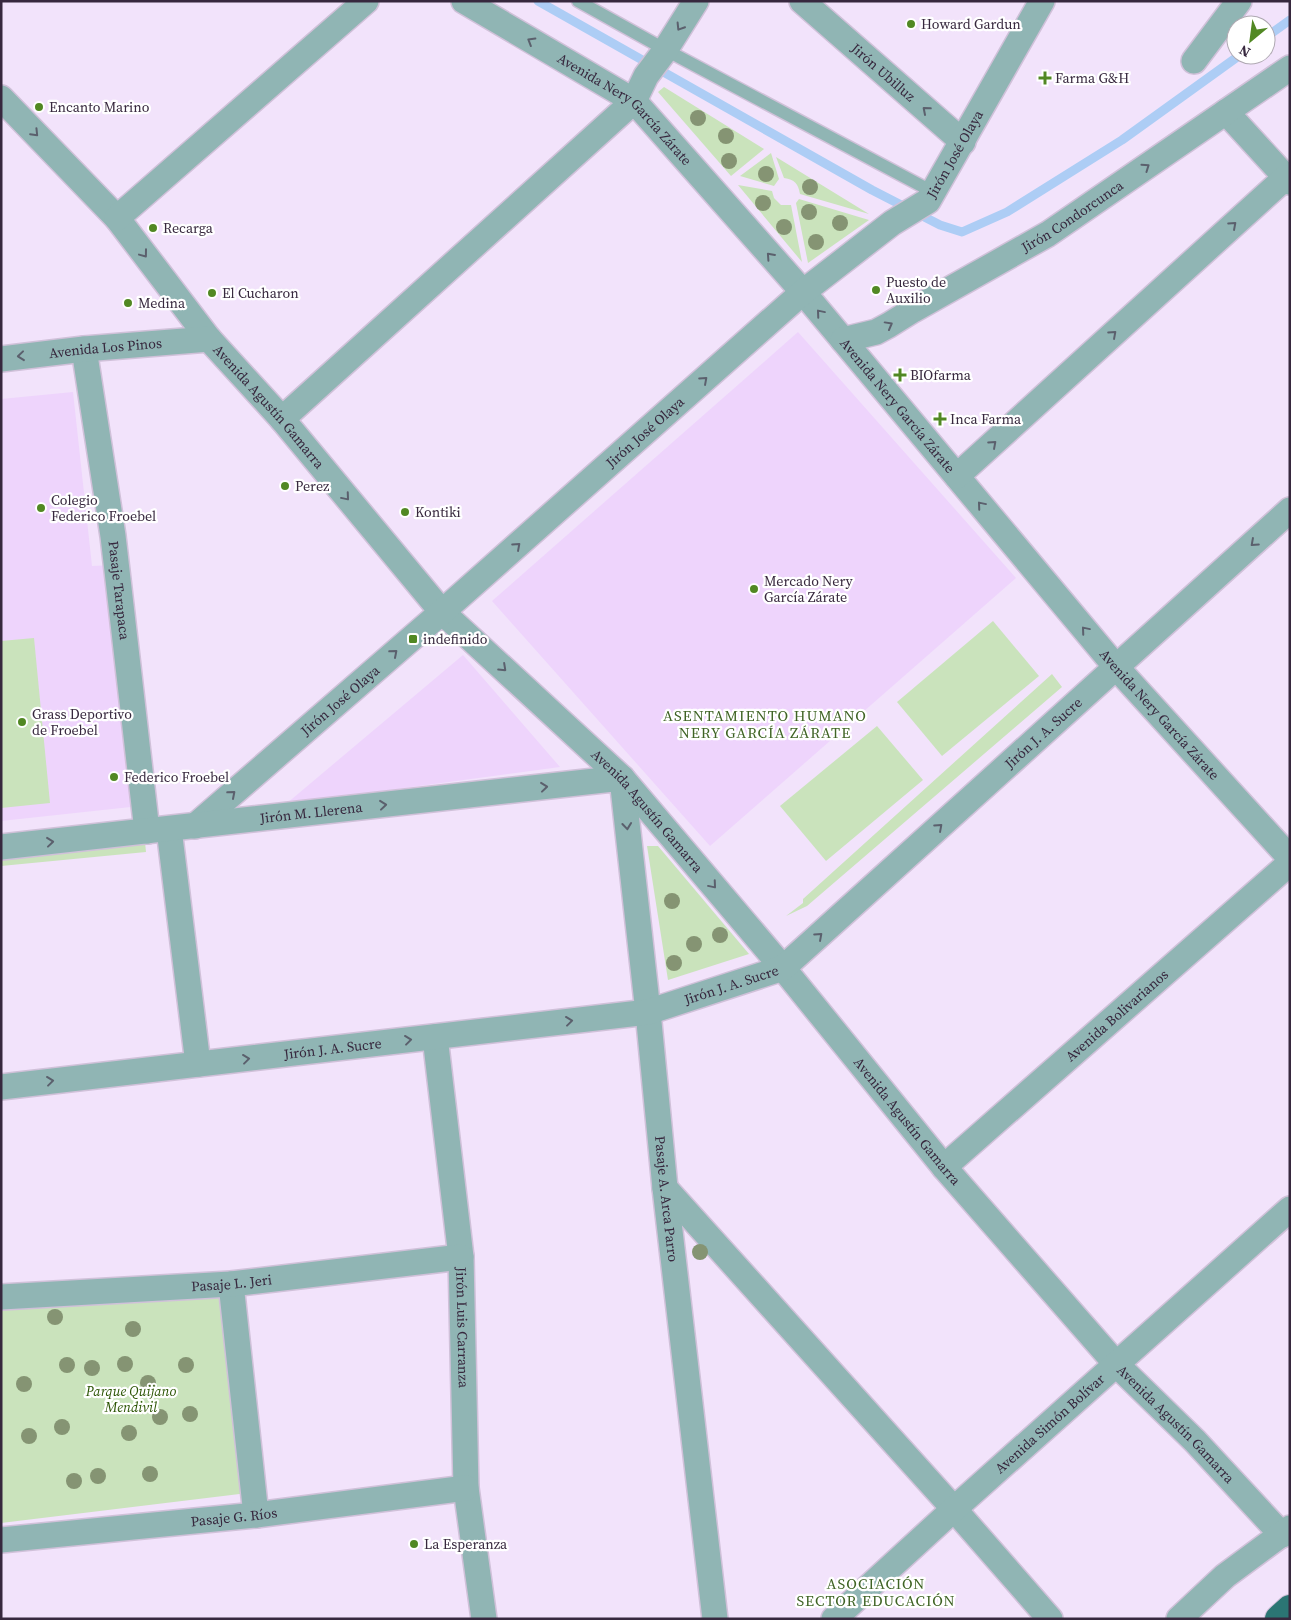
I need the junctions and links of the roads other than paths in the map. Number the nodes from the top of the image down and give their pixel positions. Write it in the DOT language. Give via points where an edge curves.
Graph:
graph roads {
  1 [pos="366,1"];
  2 [pos="464,1"];
  3 [pos="578,1"];
  4 [pos="696,1"];
  5 [pos="802,1"];
  6 [pos="1042,1"];
  7 [pos="1239,1"];
  8 [pos="665,51"];
  9 [pos="1194,61"];
  10 [pos="1290,68"];
  11 [pos="1,98"];
  12 [pos="634,101"];
  13 [pos="1226,112"];
  14 [pos="963,142"];
  15 [pos="1288,180"];
  16 [pos="930,196"];
  17 [pos="117,218"];
  18 [pos="803,292"];
  19 [pos="209,339"];
  20 [pos="843,340"];
  21 [pos="84,349"];
  22 [pos="1,359"];
  23 [pos="282,419"];
  24 [pos="957,476"];
  25 [pos="1290,510"];
  26 [pos="442,612"];
  27 [pos="1116,667"];
  28 [pos="622,778"];
  29 [pos="195,826"];
  30 [pos="158,830"];
  31 [pos="1,847"];
  32 [pos="1290,858"];
  33 [pos="1290,863"];
  34 [pos="783,968"];
  35 [pos="648,1012"];
  36 [pos="435,1037"];
  37 [pos="198,1064"];
  38 [pos="1,1087"];
  39 [pos="944,1167"];
  40 [pos="665,1188"];
  41 [pos="1290,1209"];
  42 [pos="461,1257"];
  43 [pos="231,1284"];
  44 [pos="1,1297"];
  45 [pos="1117,1365"];
  46 [pos="466,1488"];
  47 [pos="954,1509"];
  48 [pos="256,1515"];
  49 [pos="1286,1531"];
  50 [pos="1,1540"];
  51 [pos="1290,1609"];
  52 [pos="484,1619"];
  53 [pos="715,1619"];
  54 [pos="834,1619"];
  55 [pos="1050,1619"];
  56 [pos="1179,1619"];
  57 [pos="1279,1619"];
  1 -- 17 [label="street"];
  12 -- 2 [label="street, Avenida Nery García Zárate, one-way"];
  3 -- 8 [label="lane"];
  4 -- 8 [label="street, one-way"];
  14 -- 5 [label="street, Jirón Ubilluz, one-way"];
  6 -- 14 [label="street, Jirón José Olaya"];
  7 -- 9 [label="street"];
  8 -- 12 [label="street" via="646,76"];
  8 -- 16 [label="lane"];
  10 -- 13 [label="street, Jirón Condorcunca"];
  11 -- 17 [label="street, Avenida Agustín Gamarra, one-way"];
  18 -- 12 [label="street, Avenida Nery García Zárate, one-way"];
  12 -- 23 [label="street"];
  13 -- 15 [label="street"];
  20 -- 13 [label="street, Jirón Condorcunca, one-way" via="876,332 1048,234"];
  14 -- 16 [label="street, Jirón José Olaya"];
  24 -- 15 [label="street, one-way"];
  16 -- 18 [label="street, Jirón José Olaya"];
  17 -- 19 [label="street, Avenida Agustín Gamarra, one-way"];
  20 -- 18 [label="street, Avenida Nery García Zárate, one-way"];
  26 -- 18 [label="street, Jirón José Olaya, one-way"];
  19 -- 21 [label="street, Avenida Los Pinos"];
  19 -- 23 [label="street, Avenida Agustín Gamarra"];
  20 -- 24 [label="street, Avenida Nery García Zárate"];
  21 -- 22 [label="street, Avenida Los Pinos, one-way"];
  21 -- 30 [label="street, Pasaje Tarapaca"];
  23 -- 26 [label="street, Avenida Agustín Gamarra, one-way"];
  27 -- 24 [label="street, Avenida Nery García Zárate, one-way"];
  25 -- 27 [label="street, Jirón J. A. Sucre, one-way"];
  26 -- 28 [label="street, Avenida Agustín Gamarra, one-way"];
  29 -- 26 [label="street, Jirón José Olaya, one-way"];
  27 -- 32 [label="street, Avenida Nery García Zárate"];
  34 -- 27 [label="street, Jirón J. A. Sucre, one-way"];
  29 -- 28 [label="street, Jirón M. Llerena, one-way"];
  28 -- 34 [label="street, Avenida Agustín Gamarra, one-way"];
  28 -- 35 [label="street, Pasaje A. Arca Parro, one-way"];
  29 -- 30 [label="street, Jirón M. Llerena"];
  31 -- 30 [label="street, Jirón M. Llerena, one-way"];
  30 -- 37 [label="street, Pasaje Tarapaca"];
  33 -- 39 [label="street, Avenida Bolivarianos"];
  34 -- 35 [label="street, Jirón J. A. Sucre"];
  34 -- 39 [label="street, Avenida Agustín Gamarra"];
  36 -- 35 [label="street, Jirón J. A. Sucre, one-way"];
  35 -- 40 [label="street, Pasaje A. Arca Parro"];
  37 -- 36 [label="street, Jirón J. A. Sucre, one-way"];
  36 -- 42 [label="street, Jirón Luis Carranza"];
  38 -- 37 [label="street, Jirón J. A. Sucre, one-way"];
  39 -- 45 [label="street, Avenida Agustín Gamarra"];
  40 -- 47 [label="street"];
  40 -- 53 [label="street, Pasaje A. Arca Parro"];
  41 -- 45 [label="street, Avenida Simón Bolívar"];
  42 -- 43 [label="street, Pasaje L. Jeri"];
  42 -- 46 [label="street, Jirón Luis Carranza"];
  43 -- 44 [label="street, Pasaje L. Jeri"];
  43 -- 48 [label="street"];
  45 -- 47 [label="street, Avenida Simón Bolívar"];
  45 -- 49 [label="street, Avenida Agustín Gamarra"];
  46 -- 48 [label="street, Pasaje G. Ríos"];
  46 -- 52 [label="street, Jirón Luis Carranza"];
  47 -- 54 [label="street, Avenida Simón Bolívar"];
  47 -- 55 [label="street"];
  48 -- 50 [label="street, Pasaje G. Ríos"];
  49 -- 56 [label="street" via="1225,1576"];
  51 -- 57 [label="highway"];
}
